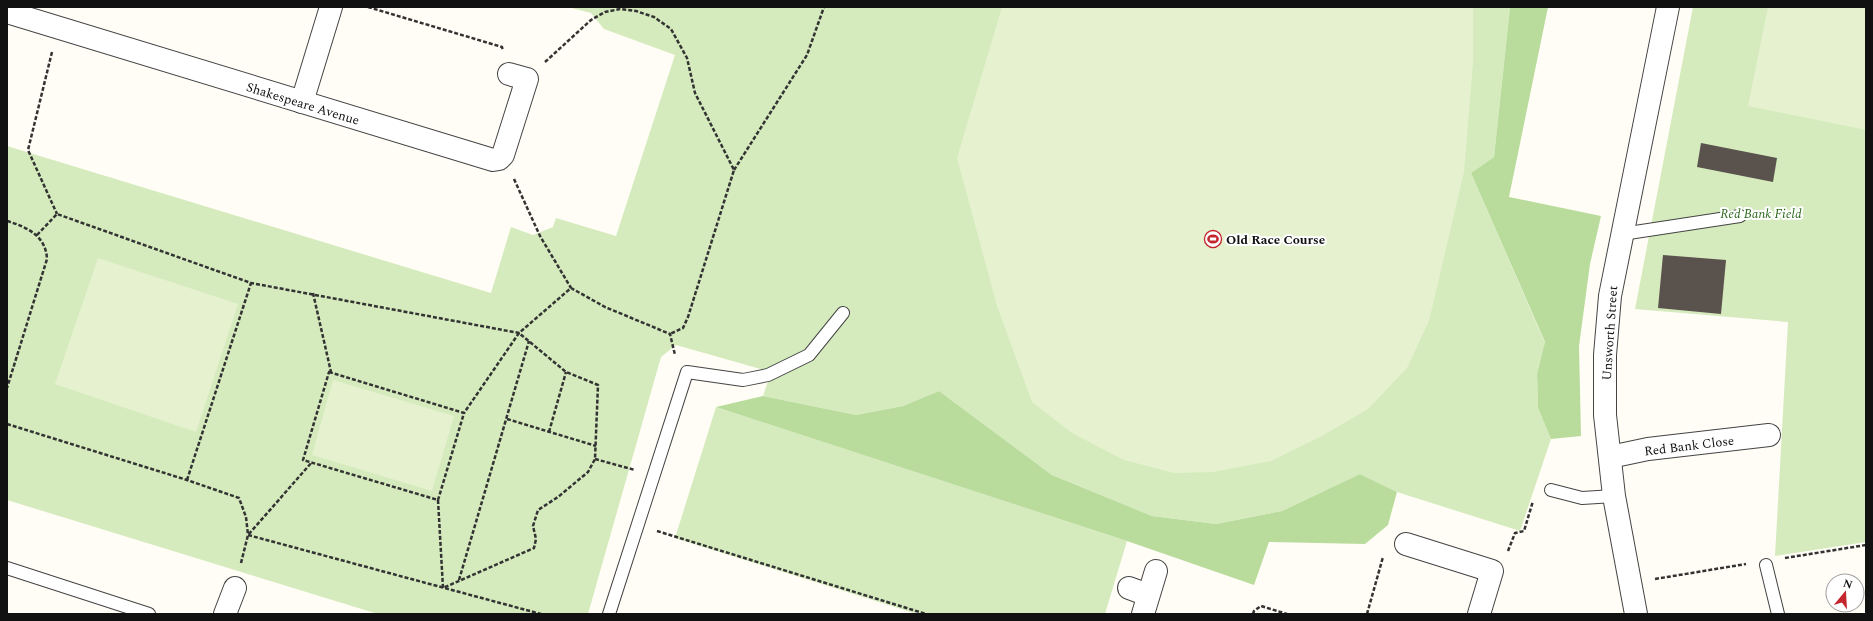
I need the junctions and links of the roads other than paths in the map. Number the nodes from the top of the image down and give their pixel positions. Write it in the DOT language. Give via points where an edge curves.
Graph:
graph roads {
  1 [pos="331,7"];
  2 [pos="1668,7"];
  3 [pos="7,12"];
  4 [pos="518,76"];
  5 [pos="302,102"];
  6 [pos="1740,216"];
  7 [pos="1622,234"];
  8 [pos="843,313"];
  9 [pos="1769,435"];
  10 [pos="1610,457"];
  11 [pos="1550,490"];
  12 [pos="1614,496"];
  13 [pos="1406,544"];
  14 [pos="1766,565"];
  15 [pos="7,568"];
  16 [pos="1156,571"];
  17 [pos="234,588"];
  18 [pos="1140,599"];
  19 [pos="149,614"];
  20 [pos="225,614"];
  21 [pos="609,614"];
  22 [pos="1479,614"];
  23 [pos="1636,614"];
  24 [pos="1778,614"];
  1 -- 5 [label="street"];
  2 -- 7 [label="street, Unsworth Street"];
  3 -- 5 [label="street, Shakespeare Avenue"];
  4 -- 5 [label="street, Shakespeare Avenue" via="503,155 493,160"];
  6 -- 7 [label="lane"];
  7 -- 10 [label="street, Unsworth Street" via="1610,296 1605,354 1605,415"];
  8 -- 21 [label="lane" via="809,354 768,375 743,380 687,372"];
  9 -- 10 [label="street, Red Bank Close" via="1648,449"];
  10 -- 12 [label="street, Unsworth Street"];
  11 -- 12 [label="lane" via="1582,498"];
  12 -- 23 [label="street, Unsworth Street"];
  13 -- 22 [label="street" via="1492,571"];
  14 -- 24 [label="lane"];
  15 -- 19 [label="lane"];
  16 -- 18 [label="street"];
  17 -- 20 [label="street"];
}
